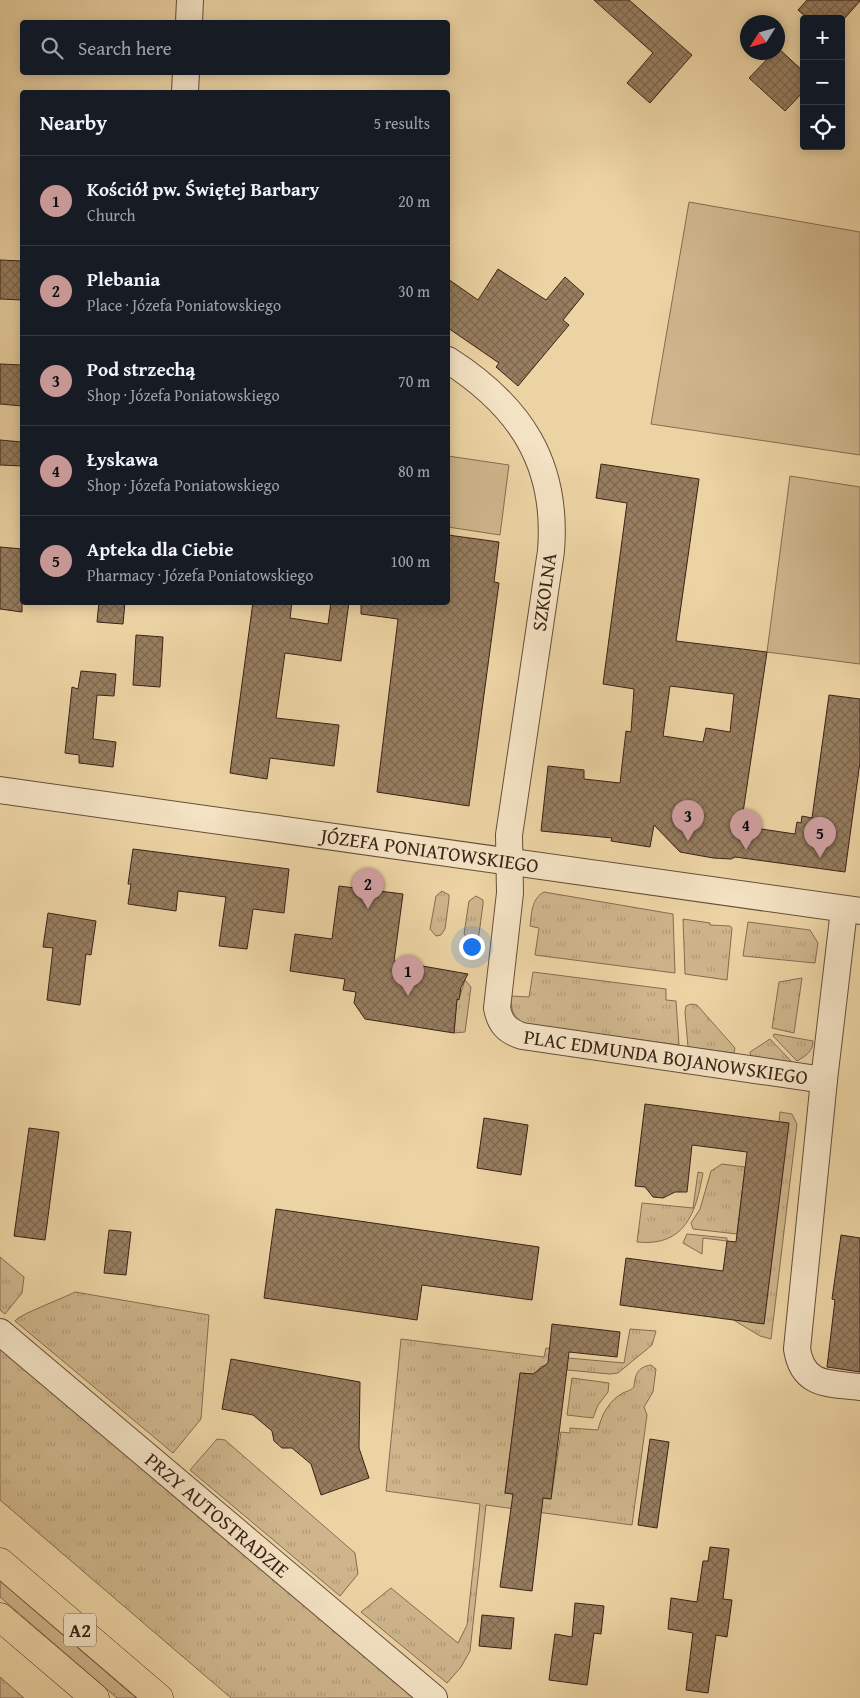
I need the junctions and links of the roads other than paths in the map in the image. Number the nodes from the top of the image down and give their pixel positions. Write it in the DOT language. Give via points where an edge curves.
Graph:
graph roads {
  1 [pos="190,0"];
  2 [pos="189,20"];
  3 [pos="186,75"];
  4 [pos="185,90"];
  5 [pos="450,361"];
  6 [pos="0,790"];
  7 [pos="509,863"];
  8 [pos="852,911"];
  9 [pos="824,1080"];
  10 [pos="0,1332"];
  11 [pos="860,1388"];
  12 [pos="0,1562"];
  13 [pos="0,1617"];
  14 [pos="95,1698"];
  15 [pos="159,1698"];
  16 [pos="434,1698"];
  1 -- 2 [label="street"];
  3 -- 4 [label="street"];
  5 -- 7 [label="street, SZKOLNA" via="492,392 516,417 534,451 551,508 551,551 509,835"];
  6 -- 7 [label="street, JÓZEFA PONIATOWSKIEGO"];
  7 -- 8 [label="street, JÓZEFA PONIATOWSKIEGO"];
  7 -- 9 [label="street, PLAC EDMUNDA BOJANOWSKIEGO" via="510,894 497,1008 503,1025 511,1032"];
  8 -- 9 [label="street, PLAC EDMUNDA BOJANOWSKIEGO"];
  9 -- 11 [label="street" via="797,1349 801,1368 815,1380"];
  10 -- 16 [label="street, PRZY AUTOSTRADZIE"];
  12 -- 15 [label="highway, A2"];
  13 -- 14 [label="highway, A2"];
}
